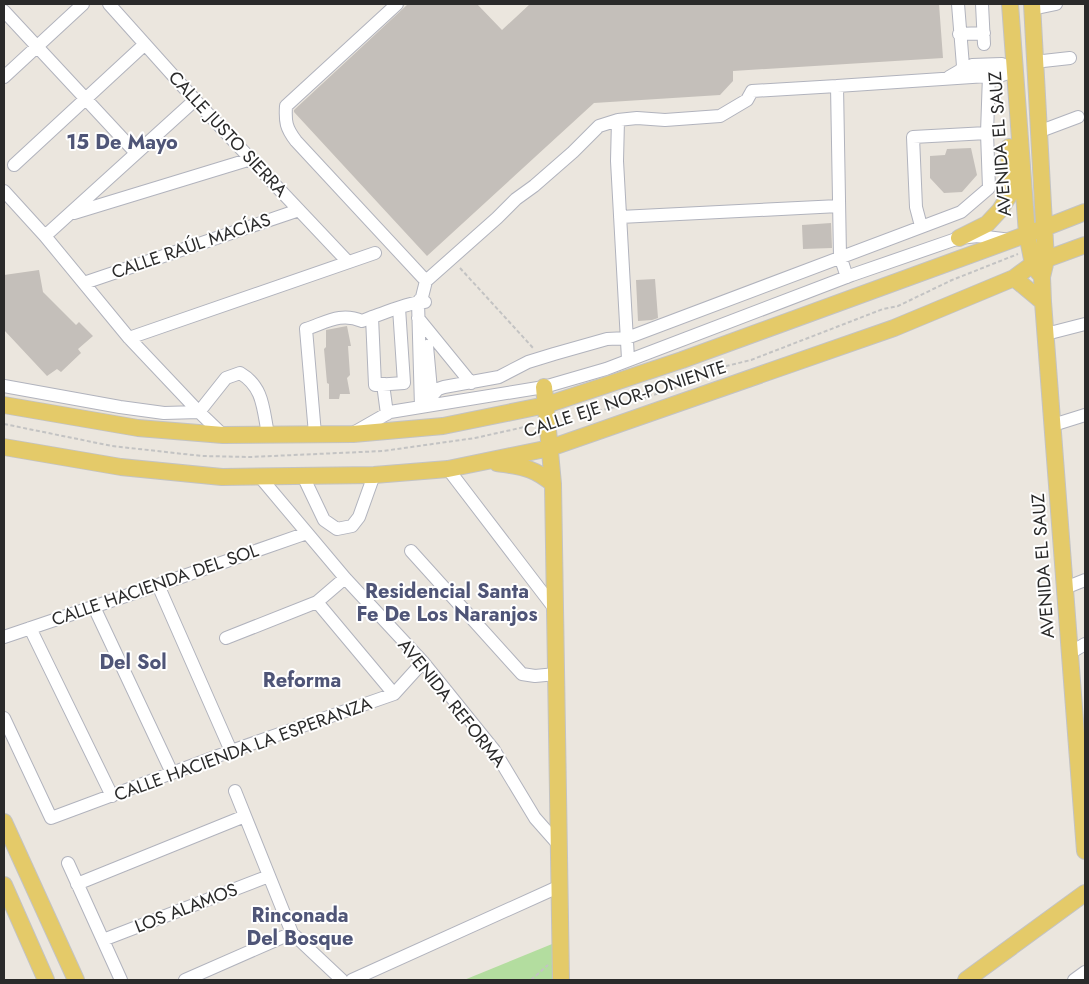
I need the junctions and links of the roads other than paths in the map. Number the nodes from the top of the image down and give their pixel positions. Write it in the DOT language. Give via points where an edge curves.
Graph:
graph roads {
  1 [pos="83,4"];
  2 [pos="109,4"];
  3 [pos="397,4"];
  4 [pos="958,4"];
  5 [pos="982,4"];
  6 [pos="1010,4"];
  7 [pos="1056,4"];
  8 [pos="1032,6"];
  9 [pos="4,11"];
  10 [pos="960,34"];
  11 [pos="145,44"];
  12 [pos="36,47"];
  13 [pos="1070,58"];
  14 [pos="1034,65"];
  15 [pos="1015,71"];
  16 [pos="989,75"];
  17 [pos="4,76"];
  18 [pos="957,78"];
  19 [pos="944,79"];
  20 [pos="836,86"];
  21 [pos="85,100"];
  22 [pos="195,100"];
  23 [pos="1078,117"];
  24 [pos="618,120"];
  25 [pos="1019,125"];
  26 [pos="1038,132"];
  27 [pos="987,133"];
  28 [pos="136,154"];
  29 [pos="251,159"];
  30 [pos="14,165"];
  31 [pos="4,191"];
  32 [pos="839,206"];
  33 [pos="299,210"];
  34 [pos="1085,212"];
  35 [pos="69,214"];
  36 [pos="620,217"];
  37 [pos="921,226"];
  38 [pos="1044,228"];
  39 [pos="45,236"];
  40 [pos="959,238"];
  41 [pos="1011,240"];
  42 [pos="1085,245"];
  43 [pos="842,252"];
  44 [pos="374,253"];
  45 [pos="1036,257"];
  46 [pos="348,262"];
  47 [pos="849,276"];
  48 [pos="1014,278"];
  49 [pos="426,281"];
  50 [pos="84,283"];
  51 [pos="422,300"];
  52 [pos="1044,302"];
  53 [pos="399,308"];
  54 [pos="372,318"];
  55 [pos="422,322"];
  56 [pos="1085,324"];
  57 [pos="1046,334"];
  58 [pos="129,338"];
  59 [pos="627,338"];
  60 [pos="374,354"];
  61 [pos="628,360"];
  62 [pos="362,361"];
  63 [pos="374,381"];
  64 [pos="471,383"];
  65 [pos="4,386"];
  66 [pos="544,387"];
  67 [pos="428,403"];
  68 [pos="4,405"];
  69 [pos="546,406"];
  70 [pos="199,412"];
  71 [pos="387,414"];
  72 [pos="1085,415"];
  73 [pos="1053,425"];
  74 [pos="268,434"];
  75 [pos="315,434"];
  76 [pos="353,434"];
  77 [pos="223,435"];
  78 [pos="4,447"];
  79 [pos="550,448"];
  80 [pos="488,461"];
  81 [pos="448,469"];
  82 [pos="374,475"];
  83 [pos="303,476"];
  84 [pos="260,477"];
  85 [pos="553,484"];
  86 [pos="307,533"];
  87 [pos="412,551"];
  88 [pos="345,578"];
  89 [pos="1085,580"];
  90 [pos="158,585"];
  91 [pos="1065,588"];
  92 [pos="318,602"];
  93 [pos="94,607"];
  94 [pos="554,609"];
  95 [pos="30,628"];
  96 [pos="4,637"];
  97 [pos="226,638"];
  98 [pos="1085,644"];
  99 [pos="1070,653"];
  100 [pos="423,662"];
  101 [pos="556,674"];
  102 [pos="394,694"];
  103 [pos="4,718"];
  104 [pos="230,751"];
  105 [pos="1082,769"];
  106 [pos="172,773"];
  107 [pos="235,791"];
  108 [pos="112,796"];
  109 [pos="245,816"];
  110 [pos="4,822"];
  111 [pos="558,844"];
  112 [pos="1085,851"];
  113 [pos="68,863"];
  114 [pos="270,876"];
  115 [pos="77,884"];
  116 [pos="4,885"];
  117 [pos="558,887"];
  118 [pos="1085,893"];
  119 [pos="292,933"];
  120 [pos="103,940"];
  121 [pos="1085,972"];
  122 [pos="46,980"];
  123 [pos="76,980"];
  124 [pos="121,980"];
  125 [pos="185,980"];
  126 [pos="342,980"];
  127 [pos="352,980"];
  128 [pos="561,980"];
  129 [pos="966,980"];
  130 [pos="1074,980"];
  1 -- 12 [label="street"];
  2 -- 11 [label="street, CALLE JUSTO SIERRA"];
  3 -- 49 [label="street" via="286,106 285,121 296,141"];
  4 -- 10 [label="street"];
  5 -- 10 [label="street" via="984,38"];
  6 -- 15 [label="main road, AVENIDA EL SAUZ"];
  7 -- 8 [label="street"];
  8 -- 14 [label="main road, AVENIDA EL SAUZ"];
  9 -- 12 [label="street"];
  10 -- 19 [label="street" via="963,66"];
  11 -- 21 [label="street"];
  11 -- 22 [label="street, CALLE JUSTO SIERRA"];
  12 -- 17 [label="street"];
  12 -- 21 [label="street"];
  13 -- 14 [label="street"];
  14 -- 15 [label="main road"];
  14 -- 26 [label="main road, AVENIDA EL SAUZ"];
  15 -- 16 [label="street"];
  15 -- 18 [label="street" via="1002,64 972,65"];
  15 -- 25 [label="main road, AVENIDA EL SAUZ"];
  16 -- 18 [label="street"];
  16 -- 27 [label="street"];
  18 -- 19 [label="street"];
  19 -- 20 [label="street"];
  20 -- 24 [label="street" via="752,91 747,100 720,116"];
  20 -- 32 [label="street"];
  21 -- 28 [label="street"];
  21 -- 30 [label="street"];
  22 -- 28 [label="street"];
  22 -- 29 [label="street, CALLE JUSTO SIERRA"];
  23 -- 26 [label="street"];
  24 -- 36 [label="street" via="616,161"];
  24 -- 49 [label="street" via="599,126"];
  25 -- 40 [label="main road" via="1009,140 1010,194 987,224"];
  25 -- 45 [label="main road, AVENIDA EL SAUZ"];
  26 -- 38 [label="main road, AVENIDA EL SAUZ"];
  27 -- 37 [label="street" via="989,188 961,212"];
  27 -- 37 [label="street" via="913,136 916,207"];
  28 -- 35 [label="street"];
  29 -- 33 [label="street, CALLE JUSTO SIERRA"];
  29 -- 35 [label="street"];
  31 -- 39 [label="street"];
  32 -- 36 [label="street"];
  32 -- 43 [label="street"];
  33 -- 46 [label="street, CALLE JUSTO SIERRA"];
  33 -- 50 [label="street, CALLE RAÚL MACÍAS"];
  34 -- 38 [label="main road, CALLE EJE NOR-PONIENTE"];
  35 -- 39 [label="street"];
  36 -- 59 [label="street"];
  37 -- 43 [label="street"];
  38 -- 45 [label="main road, AVENIDA EL SAUZ"];
  38 -- 45 [label="main road, CALLE EJE NOR-PONIENTE"];
  39 -- 50 [label="street"];
  40 -- 41 [label="street" via="978,236"];
  40 -- 47 [label="street"];
  41 -- 45 [label="main road, CALLE EJE NOR-PONIENTE"];
  41 -- 69 [label="main road, CALLE EJE NOR-PONIENTE"];
  42 -- 45 [label="main road, CALLE EJE NOR-PONIENTE"];
  43 -- 47 [label="street"];
  43 -- 59 [label="street"];
  44 -- 46 [label="street"];
  45 -- 48 [label="main road, CALLE EJE NOR-PONIENTE"];
  45 -- 52 [label="main road, AVENIDA EL SAUZ"];
  46 -- 58 [label="street"];
  47 -- 61 [label="street"];
  48 -- 52 [label="main road"];
  48 -- 79 [label="main road, CALLE EJE NOR-PONIENTE" via="894,328"];
  49 -- 51 [label="street"];
  50 -- 58 [label="street"];
  51 -- 53 [label="street"];
  51 -- 55 [label="street"];
  52 -- 57 [label="main road, AVENIDA EL SAUZ"];
  53 -- 54 [label="street"];
  53 -- 63 [label="street" via="404,383"];
  54 -- 60 [label="street"];
  54 -- 75 [label="street" via="362,321 341,316 306,329"];
  55 -- 64 [label="street"];
  55 -- 67 [label="street"];
  56 -- 57 [label="street"];
  57 -- 73 [label="main road, AVENIDA EL SAUZ"];
  58 -- 70 [label="street"];
  59 -- 61 [label="street"];
  59 -- 64 [label="street" via="607,339 528,362 499,377"];
  60 -- 62 [label="street"];
  60 -- 63 [label="street"];
  61 -- 66 [label="street"];
  63 -- 71 [label="street"];
  64 -- 67 [label="street" via="438,389"];
  65 -- 70 [label="street" via="164,414"];
  66 -- 67 [label="street"];
  66 -- 69 [label="main road"];
  67 -- 71 [label="street"];
  68 -- 77 [label="main road, CALLE EJE NOR-PONIENTE" via="138,428"];
  69 -- 76 [label="main road, CALLE EJE NOR-PONIENTE" via="443,426"];
  69 -- 79 [label="main road"];
  70 -- 74 [label="street" via="226,378 240,373 250,378 258,390"];
  70 -- 77 [label="street"];
  71 -- 76 [label="street"];
  72 -- 73 [label="street"];
  73 -- 91 [label="main road, AVENIDA EL SAUZ"];
  74 -- 75 [label="main road, CALLE EJE NOR-PONIENTE"];
  74 -- 77 [label="main road, CALLE EJE NOR-PONIENTE"];
  75 -- 76 [label="main road, CALLE EJE NOR-PONIENTE"];
  78 -- 84 [label="main road, CALLE EJE NOR-PONIENTE" via="121,467 222,477"];
  79 -- 80 [label="main road, CALLE EJE NOR-PONIENTE"];
  79 -- 85 [label="main road"];
  80 -- 81 [label="main road, CALLE EJE NOR-PONIENTE"];
  80 -- 85 [label="main road" via="526,468 540,473"];
  81 -- 82 [label="main road, CALLE EJE NOR-PONIENTE"];
  81 -- 94 [label="street"];
  82 -- 83 [label="main road, CALLE EJE NOR-PONIENTE"];
  82 -- 83 [label="street" via="359,517 352,526 337,529 324,520"];
  83 -- 84 [label="main road, CALLE EJE NOR-PONIENTE"];
  84 -- 86 [label="street, AVENIDA REFORMA"];
  85 -- 94 [label="main road"];
  86 -- 88 [label="street, AVENIDA REFORMA"];
  86 -- 90 [label="street, CALLE HACIENDA DEL SOL"];
  87 -- 101 [label="street" via="522,674"];
  88 -- 92 [label="street"];
  88 -- 100 [label="street, AVENIDA REFORMA"];
  89 -- 91 [label="street"];
  90 -- 93 [label="street, CALLE HACIENDA DEL SOL"];
  90 -- 104 [label="street"];
  91 -- 99 [label="main road, AVENIDA EL SAUZ"];
  92 -- 97 [label="street"];
  92 -- 102 [label="street"];
  93 -- 95 [label="street, CALLE HACIENDA DEL SOL"];
  93 -- 106 [label="street"];
  94 -- 101 [label="main road"];
  95 -- 96 [label="street, CALLE HACIENDA DEL SOL"];
  95 -- 108 [label="street"];
  98 -- 99 [label="street"];
  99 -- 105 [label="main road, AVENIDA EL SAUZ"];
  100 -- 102 [label="street, CALLE HACIENDA LA ESPERANZA"];
  100 -- 111 [label="street, AVENIDA REFORMA" via="494,750 536,818"];
  101 -- 111 [label="main road"];
  102 -- 104 [label="street, CALLE HACIENDA LA ESPERANZA"];
  103 -- 108 [label="street, CALLE HACIENDA LA ESPERANZA" via="51,818"];
  104 -- 106 [label="street, CALLE HACIENDA LA ESPERANZA"];
  105 -- 112 [label="main road, AVENIDA EL SAUZ"];
  106 -- 108 [label="street, CALLE HACIENDA LA ESPERANZA"];
  107 -- 109 [label="street"];
  109 -- 114 [label="street"];
  109 -- 115 [label="street"];
  110 -- 123 [label="main road"];
  111 -- 117 [label="main road"];
  113 -- 115 [label="street"];
  114 -- 119 [label="street"];
  114 -- 120 [label="street, LOS ALAMOS"];
  115 -- 120 [label="street"];
  116 -- 122 [label="main road"];
  117 -- 127 [label="street"];
  117 -- 128 [label="main road"];
  118 -- 129 [label="main road"];
  119 -- 125 [label="street"];
  119 -- 126 [label="street"];
  120 -- 124 [label="street"];
  121 -- 130 [label="street"];
}
